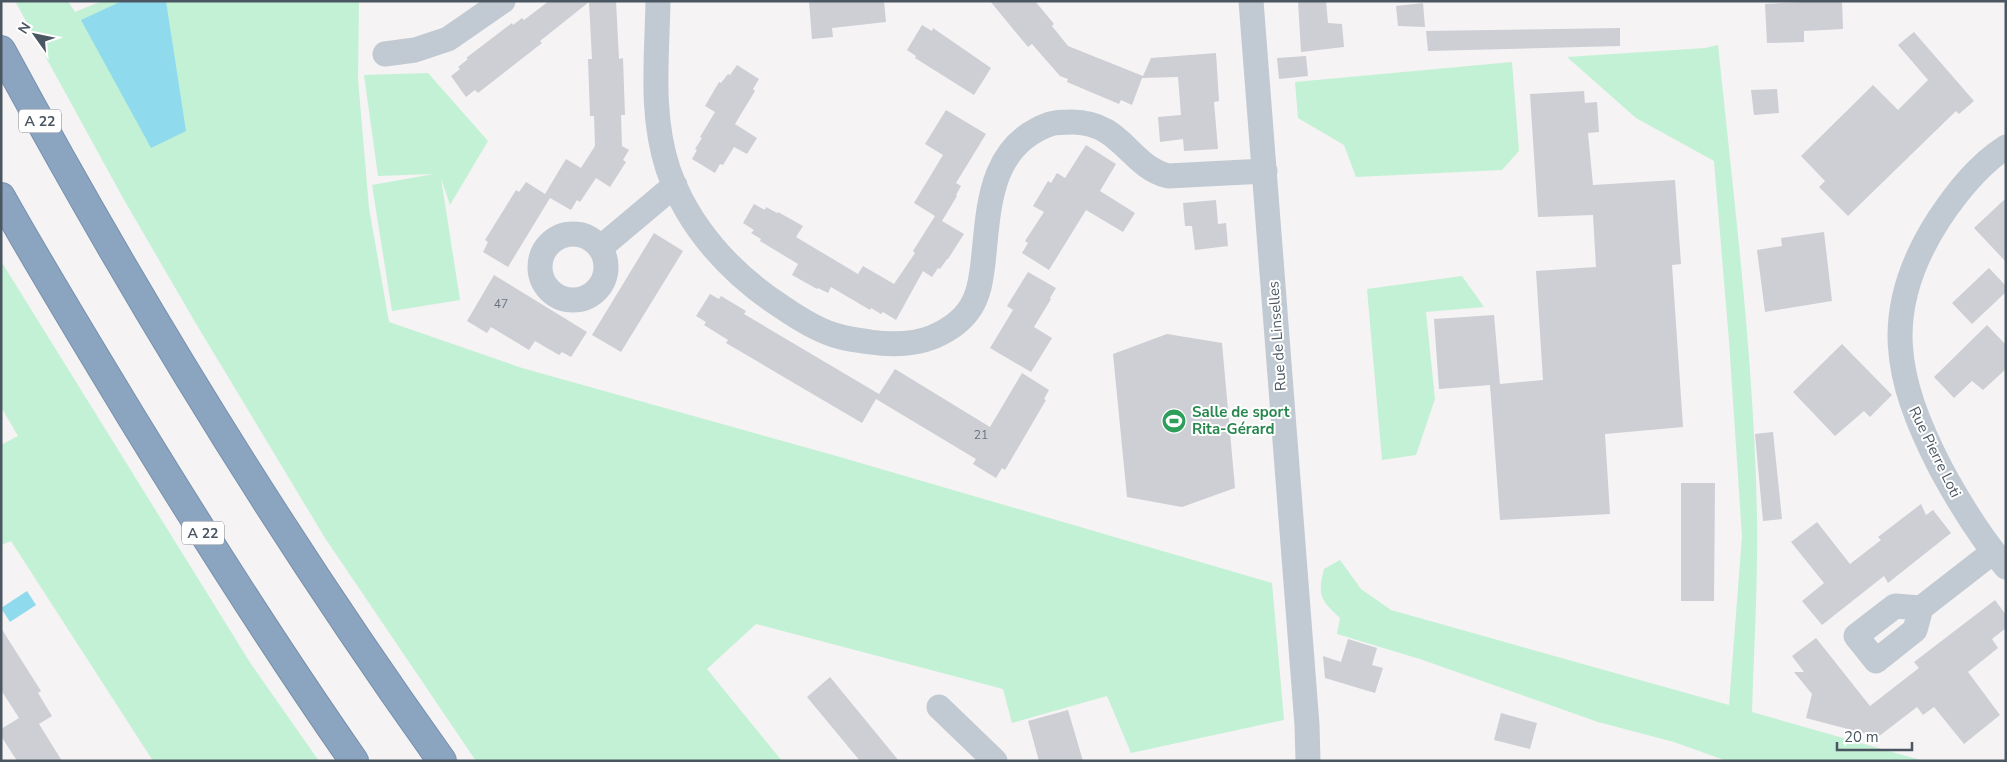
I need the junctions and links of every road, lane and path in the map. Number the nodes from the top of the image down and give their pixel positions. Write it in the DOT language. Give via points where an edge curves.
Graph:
graph roads {
  1 [pos="503,1"];
  2 [pos="658,1"];
  3 [pos="1251,1"];
  4 [pos="1,50"];
  5 [pos="384,54"];
  6 [pos="2006,147"];
  7 [pos="1265,171"];
  8 [pos="675,185"];
  9 [pos="1,197"];
  10 [pos="600,248"];
  11 [pos="1999,560"];
  12 [pos="1921,608"];
  13 [pos="939,707"];
  14 [pos="354,761"];
  15 [pos="442,761"];
  16 [pos="995,761"];
  17 [pos="1308,761"];
  1 -- 5 [label="street" via="448,39 416,50"];
  2 -- 8 [label="street" via="656,107 662,146"];
  3 -- 7 [label="street, Rue de Linselles"];
  4 -- 15 [label="highway, A 22" via="78,191 238,458"];
  6 -- 11 [label="street, Rue Pierre Loti" via="1964,185 1934,226 1908,284 1899,332 1906,384 1919,425 1960,504"];
  7 -- 8 [label="street" via="1168,176 1148,167 1122,141 1096,125 1067,122 1035,131 1008,156 994,183 981,281 970,310 946,331 930,338 897,344 835,336 799,319 766,296 716,251 693,219"];
  7 -- 17 [label="street, Rue de Linselles"];
  8 -- 10 [label="street"];
  9 -- 14 [label="highway, A 22" via="231,578"];
  11 -- 12 [label="street"];
  13 -- 16 [label="street"];
}
